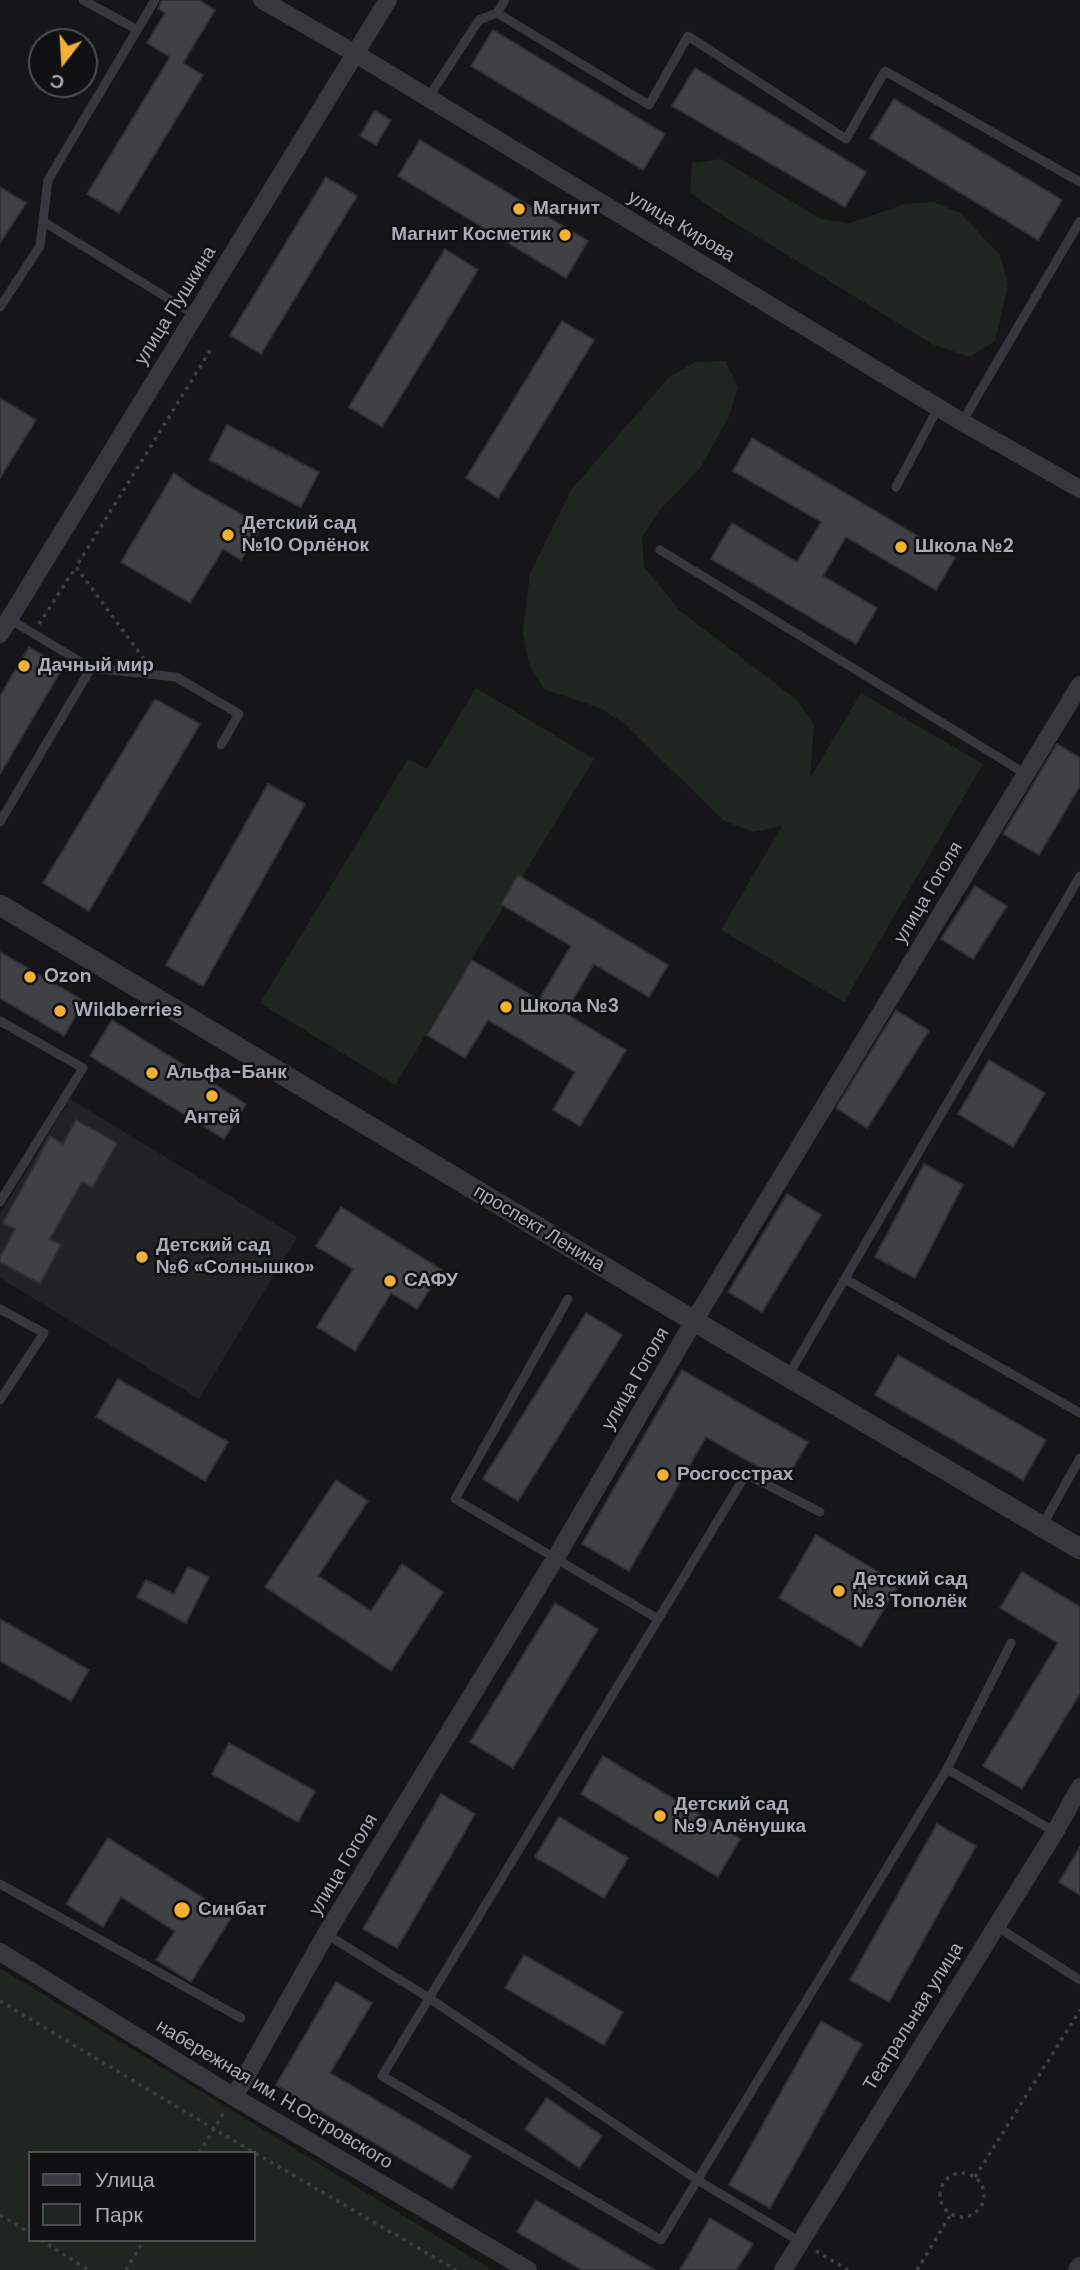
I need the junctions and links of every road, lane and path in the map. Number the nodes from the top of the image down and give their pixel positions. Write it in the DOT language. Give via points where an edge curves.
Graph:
graph roads {
  1 [pos="83,0"];
  2 [pos="155,0"];
  3 [pos="261,0"];
  4 [pos="388,0"];
  5 [pos="505,0"];
  6 [pos="497,13"];
  7 [pos="136,29"];
  8 [pos="356,54"];
  9 [pos="428,98"];
  10 [pos="1080,182"];
  11 [pos="1080,221"];
  12 [pos="44,222"];
  13 [pos="0,307"];
  14 [pos="195,315"];
  15 [pos="211,349"];
  16 [pos="938,408"];
  17 [pos="962,422"];
  18 [pos="896,487"];
  19 [pos="1080,489"];
  20 [pos="660,550"];
  21 [pos="75,567"];
  22 [pos="5,627"];
  23 [pos="33,633"];
  24 [pos="91,668"];
  25 [pos="155,675"];
  26 [pos="1077,696"];
  27 [pos="221,746"];
  28 [pos="1026,774"];
  29 [pos="0,822"];
  30 [pos="1080,876"];
  31 [pos="0,905"];
  32 [pos="0,1021"];
  33 [pos="0,1202"];
  34 [pos="845,1279"];
  35 [pos="568,1299"];
  36 [pos="0,1309"];
  37 [pos="694,1321"];
  38 [pos="788,1376"];
  39 [pos="0,1400"];
  40 [pos="1080,1413"];
  41 [pos="1080,1458"];
  42 [pos="820,1512"];
  43 [pos="1042,1526"];
  44 [pos="1080,1549"];
  45 [pos="555,1559"];
  46 [pos="658,1619"];
  47 [pos="1011,1643"];
  48 [pos="947,1769"];
  49 [pos="1080,1787"];
  50 [pos="1055,1832"];
  51 [pos="3,1886"];
  52 [pos="0,1898"];
  53 [pos="996,1926"];
  54 [pos="326,1934"];
  55 [pos="0,1952"];
  56 [pos="1080,1980"];
  57 [pos="429,1998"];
  58 [pos="0,2001"];
  59 [pos="1080,2010"];
  60 [pos="241,2018"];
  61 [pos="234,2097"];
  62 [pos="214,2129"];
  63 [pos="200,2151"];
  64 [pos="252,2151"];
  65 [pos="256,2153"];
  66 [pos="975,2176"];
  67 [pos="699,2180"];
  68 [pos="951,2214"];
  69 [pos="0,2215"];
  70 [pos="28,2232"];
  71 [pos="799,2241"];
  72 [pos="44,2242"];
  73 [pos="144,2242"];
  74 [pos="88,2270"];
  75 [pos="126,2270"];
  76 [pos="456,2270"];
  77 [pos="528,2270"];
  78 [pos="783,2270"];
  79 [pos="848,2270"];
  80 [pos="917,2270"];
  1 -- 7 [label="lane"];
  2 -- 7 [label="lane"];
  3 -- 8 [label="street, улица Кирова"];
  4 -- 8 [label="street, улица Пушкина"];
  5 -- 6 [label="lane"];
  6 -- 9 [label="lane" via="479,20"];
  6 -- 10 [label="lane" via="649,105 688,36 846,139 885,71"];
  7 -- 12 [label="lane" via="48,180"];
  8 -- 9 [label="street, улица Кирова"];
  8 -- 14 [label="street, улица Пушкина"];
  9 -- 16 [label="street, улица Кирова"];
  11 -- 17 [label="lane"];
  12 -- 13 [label="lane" via="40,246"];
  12 -- 14 [label="lane"];
  14 -- 22 [label="street, улица Пушкина"];
  15 -- 21 [label="path"];
  16 -- 17 [label="street, улица Кирова"];
  16 -- 18 [label="lane"];
  17 -- 19 [label="street, улица Кирова"];
  20 -- 28 [label="lane"];
  21 -- 23 [label="path"];
  21 -- 25 [label="path"];
  22 -- 23 [label="lane"];
  23 -- 24 [label="lane"];
  24 -- 25 [label="lane"];
  24 -- 29 [label="lane"];
  25 -- 27 [label="lane" via="176,677 239,714"];
  26 -- 28 [label="street, улица Гоголя"];
  28 -- 37 [label="street, улица Гоголя"];
  30 -- 34 [label="lane"];
  31 -- 37 [label="street, проспект Ленина"];
  32 -- 33 [label="lane" via="83,1068"];
  34 -- 38 [label="lane"];
  34 -- 40 [label="lane"];
  35 -- 45 [label="lane" via="455,1499"];
  36 -- 39 [label="lane" via="44,1333"];
  37 -- 38 [label="street, проспект Ленина"];
  37 -- 45 [label="street, улица Гоголя"];
  38 -- 43 [label="street, проспект Ленина"];
  41 -- 43 [label="lane"];
  42 -- 46 [label="lane" via="746,1474"];
  43 -- 44 [label="street, проспект Ленина"];
  45 -- 46 [label="lane"];
  45 -- 54 [label="street, улица Гоголя"];
  46 -- 57 [label="lane"];
  47 -- 48 [label="lane"];
  48 -- 50 [label="lane"];
  48 -- 67 [label="lane"];
  49 -- 50 [label="street, Театральная улица"];
  50 -- 53 [label="street, Театральная улица"];
  51 -- 52 [label="lane"];
  51 -- 60 [label="lane"];
  53 -- 56 [label="lane"];
  53 -- 71 [label="street, Театральная улица"];
  54 -- 57 [label="lane"];
  54 -- 61 [label="street, улица Гоголя"];
  55 -- 61 [label="street, набережная им. Н.Островского"];
  57 -- 67 [label="lane"];
  57 -- 67 [label="lane" via="382,2076 661,2240"];
  58 -- 62 [label="path"];
  59 -- 66 [label="path"];
  61 -- 62 [label="path"];
  61 -- 77 [label="street, набережная им. Н.Островского"];
  62 -- 63 [label="path"];
  62 -- 64 [label="path"];
  65 -- 76 [label="path"];
  66 -- 68 [label="path" via="985,2196 979,2209 966,2217"];
  66 -- 68 [label="path" via="954,2174 942,2185 941,2201"];
  67 -- 71 [label="lane"];
  68 -- 80 [label="path"];
  69 -- 70 [label="path"];
  71 -- 78 [label="street, Театральная улица"];
  71 -- 79 [label="path"];
  72 -- 74 [label="path"];
  73 -- 75 [label="path"];
}
